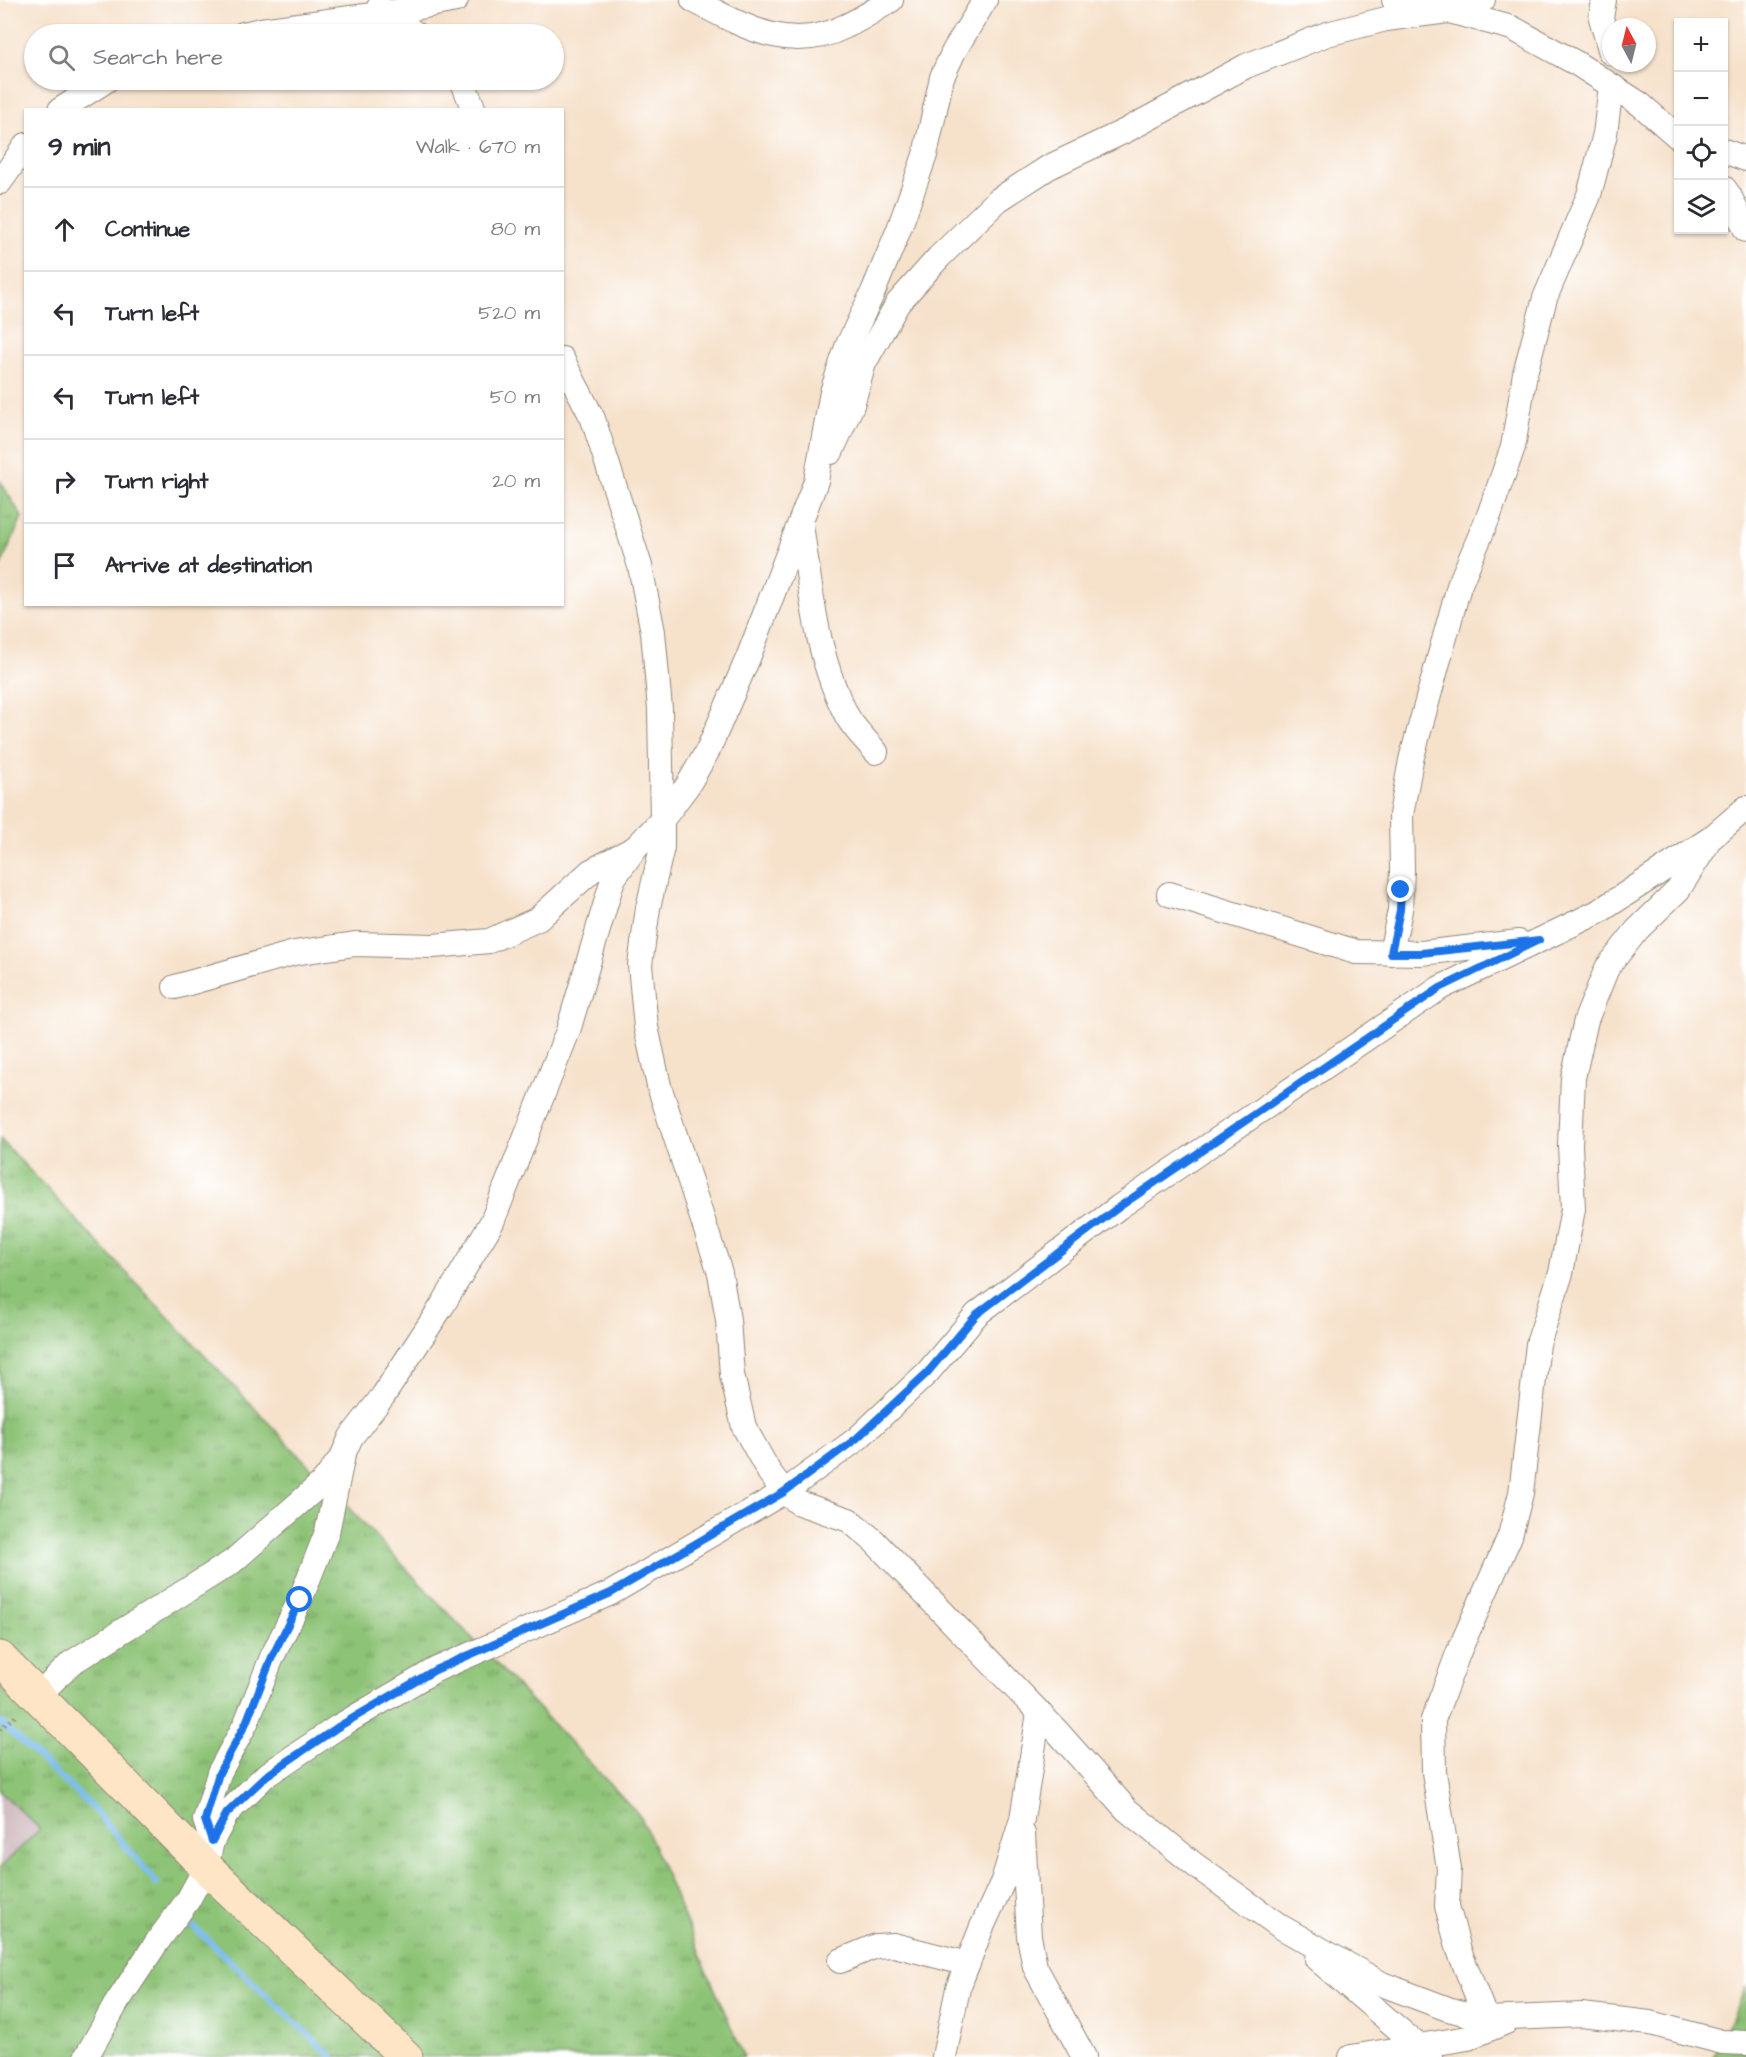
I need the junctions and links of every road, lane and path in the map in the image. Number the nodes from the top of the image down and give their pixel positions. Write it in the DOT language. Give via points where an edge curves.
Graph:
graph roads {
  1 [pos="367,0"];
  2 [pos="456,0"];
  3 [pos="693,0"];
  4 [pos="891,0"];
  5 [pos="985,0"];
  6 [pos="1394,0"];
  7 [pos="1483,0"];
  8 [pos="1604,0"];
  9 [pos="1448,11"];
  10 [pos="388,13"];
  11 [pos="1602,22"];
  12 [pos="306,24"];
  13 [pos="403,24"];
  14 [pos="1612,74"];
  15 [pos="91,90"];
  16 [pos="466,90"];
  17 [pos="63,108"];
  18 [pos="473,108"];
  19 [pos="1674,133"];
  20 [pos="24,148"];
  21 [pos="1728,152"];
  22 [pos="1746,159"];
  23 [pos="0,182"];
  24 [pos="1728,194"];
  25 [pos="1746,230"];
  26 [pos="564,363"];
  27 [pos="816,481"];
  28 [pos="801,522"];
  29 [pos="876,752"];
  30 [pos="1746,808"];
  31 [pos="662,820"];
  32 [pos="1710,838"];
  33 [pos="636,847"];
  34 [pos="1169,894"];
  35 [pos="1539,940"];
  36 [pos="1391,953"];
  37 [pos="176,987"];
  38 [pos="343,1455"];
  39 [pos="784,1492"];
  40 [pos="0,1658"];
  41 [pos="38,1696"];
  42 [pos="1039,1713"];
  43 [pos="1022,1819"];
  44 [pos="209,1854"];
  45 [pos="1281,1927"];
  46 [pos="840,1961"];
  47 [pos="968,1964"];
  48 [pos="1516,2017"];
  49 [pos="1486,2019"];
  50 [pos="1746,2043"];
  51 [pos="1424,2051"];
  52 [pos="86,2057"];
  53 [pos="406,2057"];
  54 [pos="944,2057"];
  55 [pos="1084,2057"];
  56 [pos="1351,2057"];
  1 -- 10 [label="street"];
  2 -- 10 [label="street"];
  3 -- 4 [label="street" via="776,38 808,39 845,27"];
  5 -- 27 [label="street" via="942,77 925,155 903,218 847,347 832,392"];
  6 -- 9 [label="street"];
  7 -- 9 [label="street"];
  8 -- 11 [label="street"];
  9 -- 14 [label="street" via="1512,28 1576,63"];
  9 -- 27 [label="street" via="1386,19 1327,34 1246,66 1049,167 998,200 898,303 864,363 839,437"];
  10 -- 12 [label="street"];
  10 -- 13 [label="street"];
  14 -- 19 [label="street" via="1624,81 1640,104"];
  14 -- 36 [label="street" via="1605,134 1589,195 1545,298 1525,373 1513,447 1459,586 1411,760 1401,815 1400,910"];
  15 -- 17 [label="street"];
  16 -- 18 [label="street"];
  20 -- 23 [label="street"];
  21 -- 22 [label="street"];
  24 -- 25 [label="street"];
  26 -- 31 [label="street" via="593,419 640,566 660,709"];
  27 -- 28 [label="street"];
  28 -- 29 [label="street" via="822,651 835,691 848,719"];
  28 -- 31 [label="street" via="708,750"];
  30 -- 32 [label="street"];
  31 -- 33 [label="street"];
  31 -- 39 [label="street" via="662,847 640,965 646,1027 658,1086 720,1273 732,1375 744,1427"];
  32 -- 35 [label="street" via="1598,912"];
  32 -- 49 [label="street" via="1677,890 1606,968 1586,1020 1573,1078 1573,1209 1561,1273 1538,1344 1521,1493 1510,1536 1433,1720 1434,1772 1449,1869 1447,1906 1459,1950"];
  33 -- 37 [label="street" via="591,872 538,919 489,941 433,946 355,944 294,953"];
  33 -- 38 [label="street" via="613,879 568,1031 492,1222 442,1306 351,1437"];
  34 -- 36 [label="street" via="1356,952"];
  35 -- 36 [label="street"];
  35 -- 39 [label="street" via="1440,988 1119,1207 977,1314 927,1373 856,1439"];
  38 -- 41 [label="street" via="324,1481 232,1562 71,1663"];
  38 -- 44 [label="street" via="327,1532 246,1723 219,1773 205,1820"];
  39 -- 42 [label="street" via="799,1503 849,1520 874,1541"];
  39 -- 44 [label="street" via="611,1593 435,1670 338,1727 266,1776 227,1813"];
  40 -- 41 [label="main road"];
  41 -- 44 [label="main road"];
  42 -- 43 [label="street"];
  42 -- 45 [label="street" via="1127,1810"];
  43 -- 47 [label="street" via="1003,1881"];
  43 -- 55 [label="street" via="1029,1936 1035,1967"];
  44 -- 52 [label="street" via="188,1900 116,2004"];
  44 -- 53 [label="main road"];
  45 -- 49 [label="street" via="1382,1984"];
  45 -- 51 [label="street"];
  46 -- 47 [label="street" via="876,1946 894,1945"];
  47 -- 54 [label="street" via="958,1988"];
  48 -- 49 [label="street"];
  48 -- 50 [label="street" via="1582,2015 1650,2023 1722,2042"];
  48 -- 51 [label="street" via="1468,2038"];
  51 -- 56 [label="street"];
}
